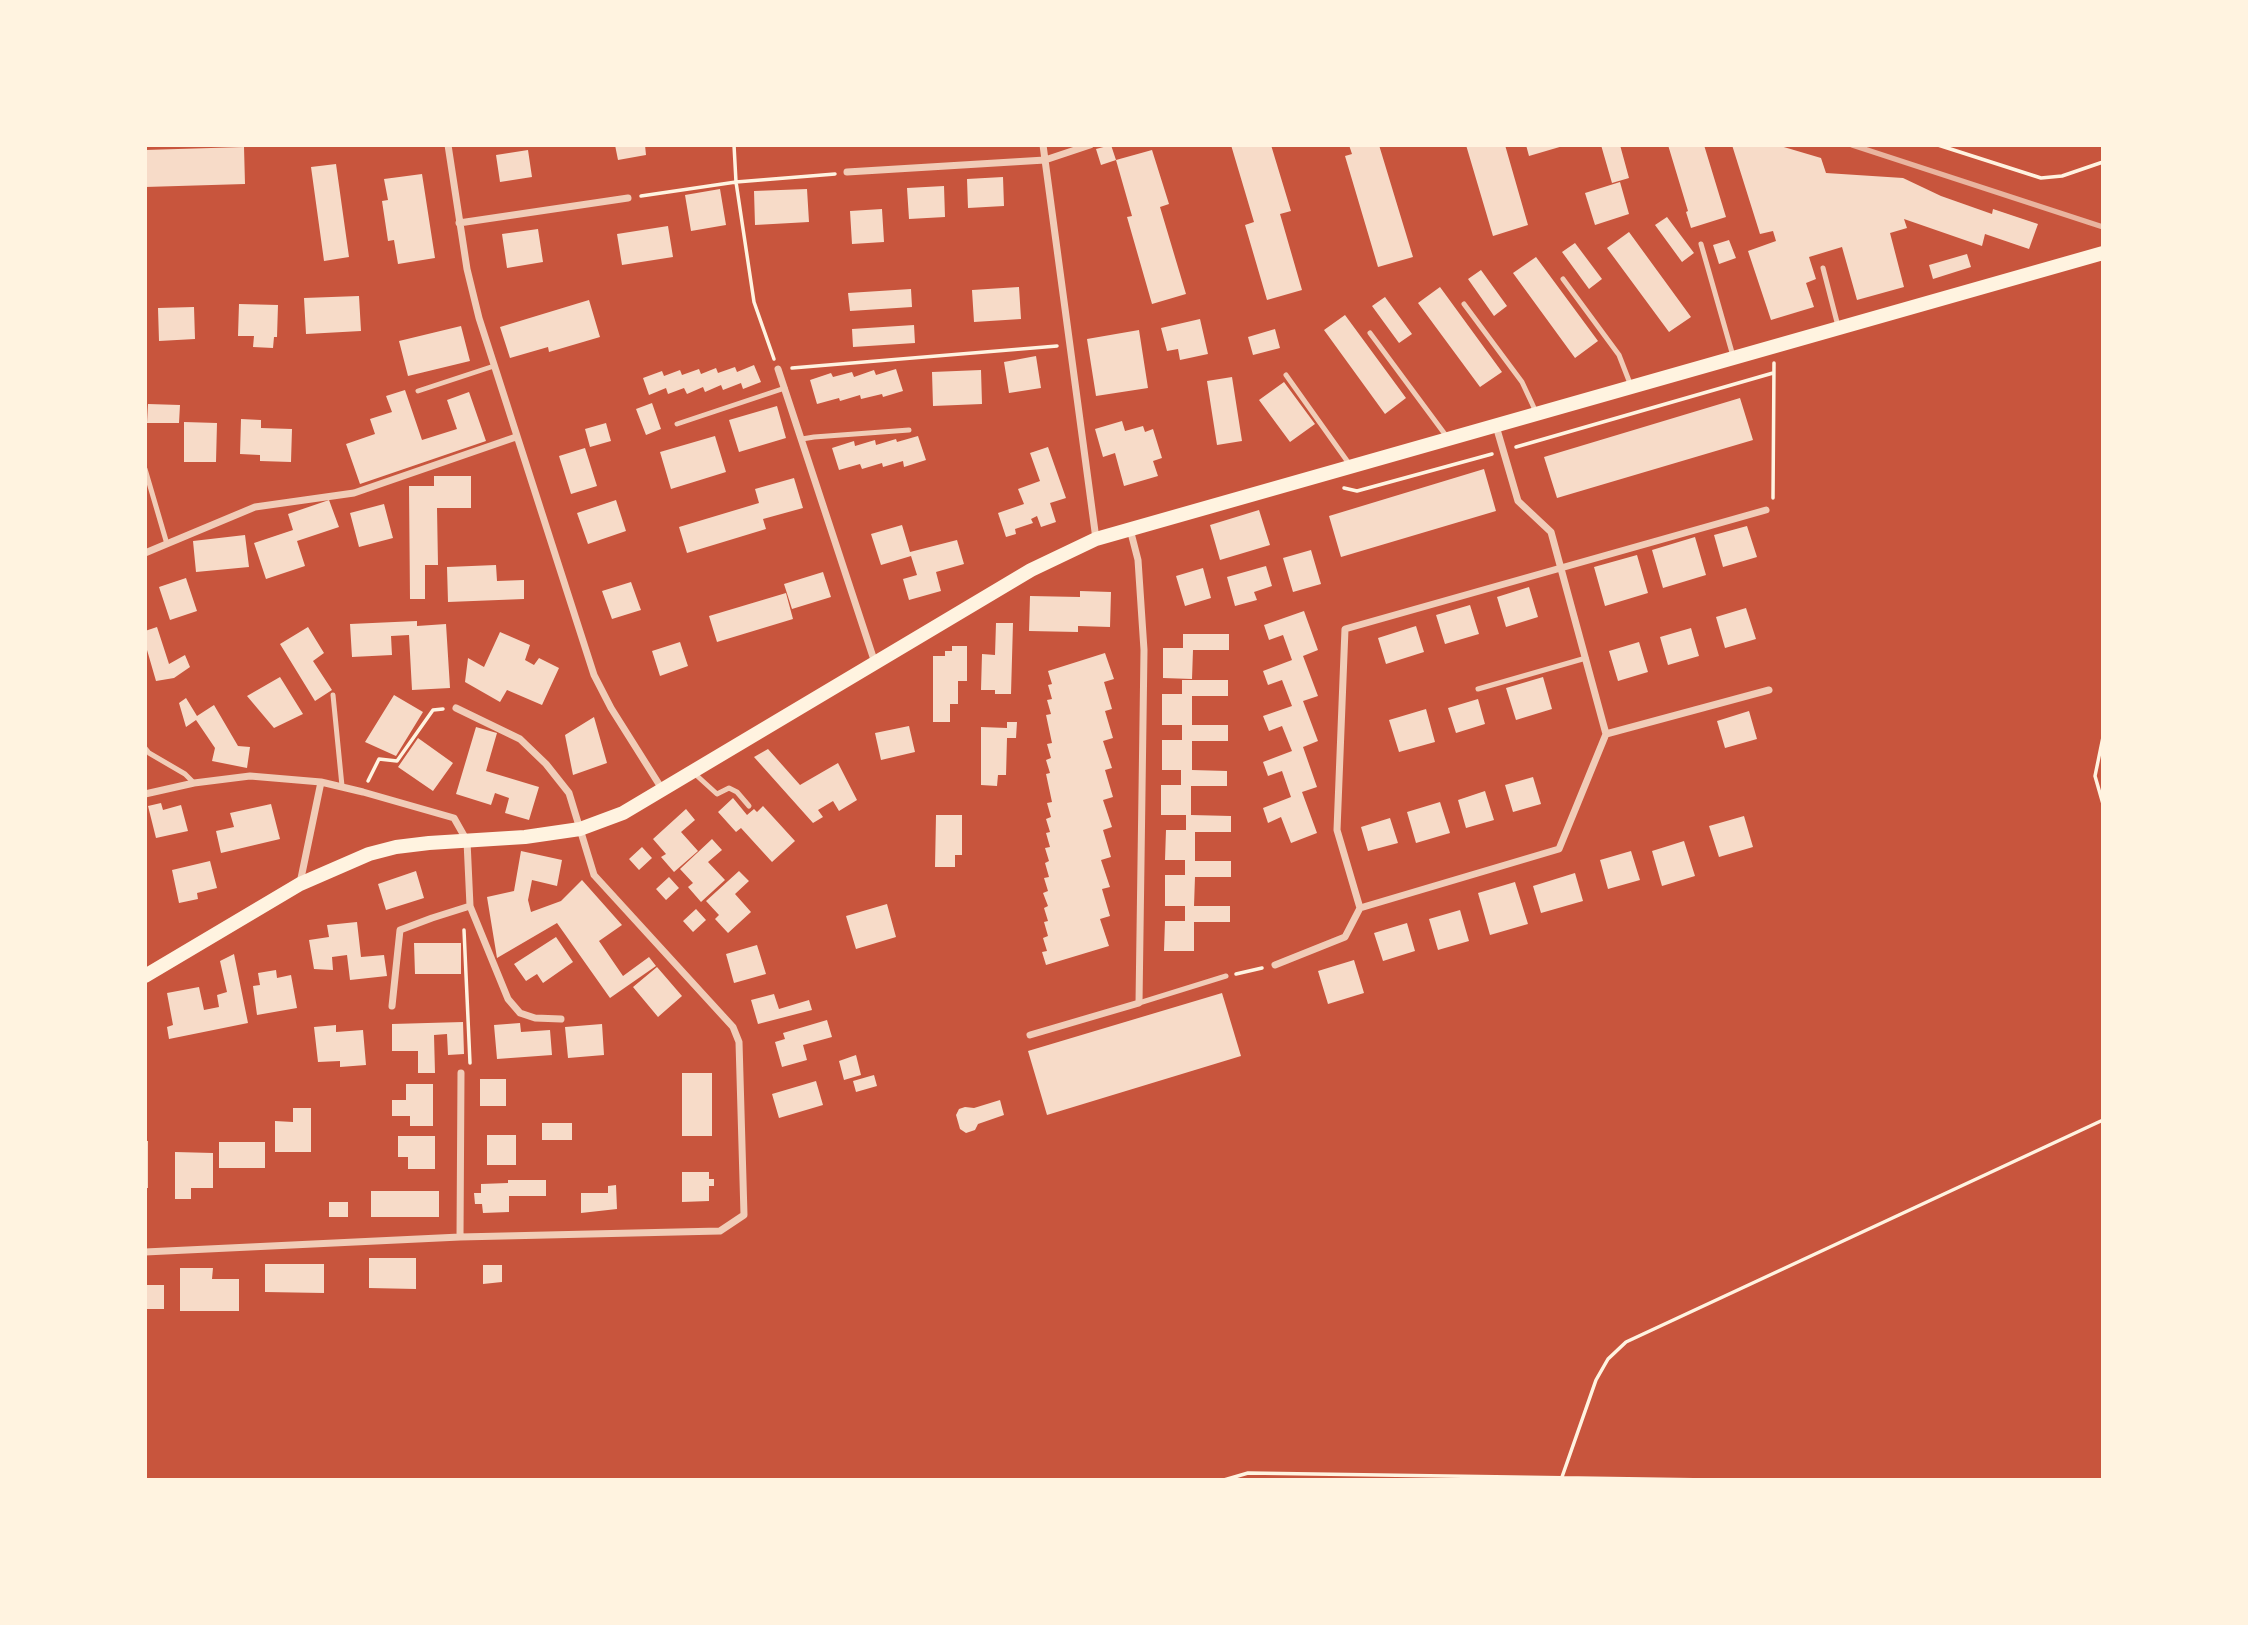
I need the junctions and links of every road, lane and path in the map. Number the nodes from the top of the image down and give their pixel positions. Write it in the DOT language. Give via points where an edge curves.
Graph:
graph roads {
  1 [pos="448,145"];
  2 [pos="734,145"];
  3 [pos="1042,145"];
  4 [pos="1090,145"];
  5 [pos="1938,145"];
  6 [pos="1045,160"];
  7 [pos="2103,162"];
  8 [pos="847,173"];
  9 [pos="736,182"];
  10 [pos="628,198"];
  11 [pos="459,223"];
  12 [pos="1701,244"];
  13 [pos="2103,253"];
  14 [pos="1823,268"];
  15 [pos="1563,279"];
  16 [pos="1464,304"];
  17 [pos="1839,329"];
  18 [pos="1370,333"];
  19 [pos="1071,344"];
  20 [pos="1774,346"];
  21 [pos="1733,359"];
  22 [pos="494,366"];
  23 [pos="778,369"];
  24 [pos="1773,373"];
  25 [pos="1286,375"];
  26 [pos="785,388"];
  27 [pos="1632,388"];
  28 [pos="418,391"];
  29 [pos="1538,415"];
  30 [pos="677,424"];
  31 [pos="1496,426"];
  32 [pos="909,430"];
  33 [pos="516,437"];
  34 [pos="802,439"];
  35 [pos="1449,440"];
  36 [pos="1504,450"];
  37 [pos="1352,468"];
  38 [pos="145,469"];
  39 [pos="1308,479"];
  40 [pos="1766,510"];
  41 [pos="1130,528"];
  42 [pos="1096,539"];
  43 [pos="167,544"];
  44 [pos="145,552"];
  45 [pos="1560,567"];
  46 [pos="1586,658"];
  47 [pos="875,663"];
  48 [pos="1478,690"];
  49 [pos="1769,690"];
  50 [pos="333,695"];
  51 [pos="456,708"];
  52 [pos="1606,734"];
  53 [pos="2103,737"];
  54 [pos="145,748"];
  55 [pos="693,771"];
  56 [pos="321,782"];
  57 [pos="194,783"];
  58 [pos="342,786"];
  59 [pos="663,790"];
  60 [pos="363,792"];
  61 [pos="145,794"];
  62 [pos="2103,804"];
  63 [pos="749,806"];
  64 [pos="580,829"];
  65 [pos="467,841"];
  66 [pos="300,884"];
  67 [pos="470,906"];
  68 [pos="1360,908"];
  69 [pos="1275,965"];
  70 [pos="145,976"];
  71 [pos="1226,976"];
  72 [pos="1139,1003"];
  73 [pos="392,1006"];
  74 [pos="561,1019"];
  75 [pos="1030,1035"];
  76 [pos="461,1073"];
  77 [pos="2103,1120"];
  78 [pos="460,1237"];
  79 [pos="145,1252"];
  80 [pos="1562,1477"];
  81 [pos="1224,1480"];
  82 [pos="1710,1480"];
  1 -- 11 [label="street"];
  2 -- 9 [label="path"];
  3 -- 6 [label="street"];
  4 -- 6 [label="street"];
  5 -- 7 [label="path" via="2041,178"];
  6 -- 8 [label="street"];
  6 -- 19 [label="street"];
  8 -- 9 [label="path"];
  9 -- 10 [label="path"];
  9 -- 23 [label="path" via="754,303"];
  10 -- 11 [label="street"];
  11 -- 22 [label="street"];
  12 -- 21 [label="lane"];
  13 -- 17 [label="main road"];
  14 -- 17 [label="lane"];
  15 -- 27 [label="lane" via="1619,355"];
  16 -- 29 [label="lane" via="1522,382"];
  17 -- 20 [label="main road"];
  18 -- 35 [label="lane"];
  19 -- 23 [label="path"];
  19 -- 42 [label="street"];
  20 -- 21 [label="main road"];
  20 -- 24 [label="path"];
  21 -- 27 [label="main road"];
  22 -- 28 [label="lane"];
  22 -- 33 [label="street"];
  23 -- 26 [label="street"];
  24 -- 36 [label="path"];
  24 -- 40 [label="path" via="1773,502"];
  25 -- 37 [label="lane"];
  26 -- 30 [label="lane"];
  26 -- 34 [label="street"];
  27 -- 29 [label="main road"];
  29 -- 31 [label="main road"];
  31 -- 35 [label="main road"];
  31 -- 36 [label="street"];
  32 -- 34 [label="lane"];
  33 -- 43 [label="street" via="354,493 255,507"];
  33 -- 59 [label="street" via="594,675"];
  34 -- 47 [label="street"];
  35 -- 37 [label="main road"];
  36 -- 39 [label="path" via="1357,491"];
  36 -- 45 [label="street" via="1518,501 1551,532"];
  37 -- 39 [label="main road"];
  38 -- 43 [label="lane"];
  39 -- 41 [label="main road"];
  40 -- 45 [label="street"];
  41 -- 42 [label="main road"];
  41 -- 72 [label="street" via="1138,560 1144,650"];
  42 -- 47 [label="main road" via="1031,570"];
  43 -- 44 [label="street"];
  45 -- 46 [label="street"];
  45 -- 68 [label="street" via="1345,629 1337,831"];
  46 -- 48 [label="lane"];
  46 -- 52 [label="street"];
  47 -- 55 [label="main road"];
  49 -- 52 [label="street"];
  50 -- 58 [label="lane"];
  51 -- 60 [label="path" via="433,710 397,761 379,759"];
  51 -- 64 [label="street" via="532,749 569,793"];
  52 -- 68 [label="street" via="1559,849"];
  53 -- 62 [label="path" via="2095,776"];
  54 -- 57 [label="lane"];
  55 -- 59 [label="main road"];
  55 -- 63 [label="lane" via="717,794 729,788"];
  56 -- 57 [label="street" via="250,776"];
  56 -- 58 [label="street"];
  56 -- 66 [label="street"];
  57 -- 61 [label="street"];
  58 -- 60 [label="street"];
  59 -- 64 [label="main road" via="624,813"];
  60 -- 65 [label="street" via="454,818"];
  64 -- 65 [label="main road"];
  64 -- 78 [label="street" via="594,875 733,1027 739,1042 744,1215 720,1231"];
  65 -- 66 [label="main road" via="369,853"];
  65 -- 67 [label="street"];
  66 -- 70 [label="main road"];
  67 -- 73 [label="street" via="400,930"];
  67 -- 74 [label="street" via="508,999 520,1013"];
  67 -- 76 [label="path" via="463,923 471,1072"];
  68 -- 69 [label="street" via="1345,937"];
  69 -- 71 [label="path"];
  71 -- 72 [label="lane"];
  72 -- 75 [label="street"];
  76 -- 78 [label="street"];
  77 -- 80 [label="path" via="1626,1342 1595,1380"];
  78 -- 79 [label="street"];
  80 -- 81 [label="path" via="1248,1473"];
  80 -- 82 [label="path"];
}
